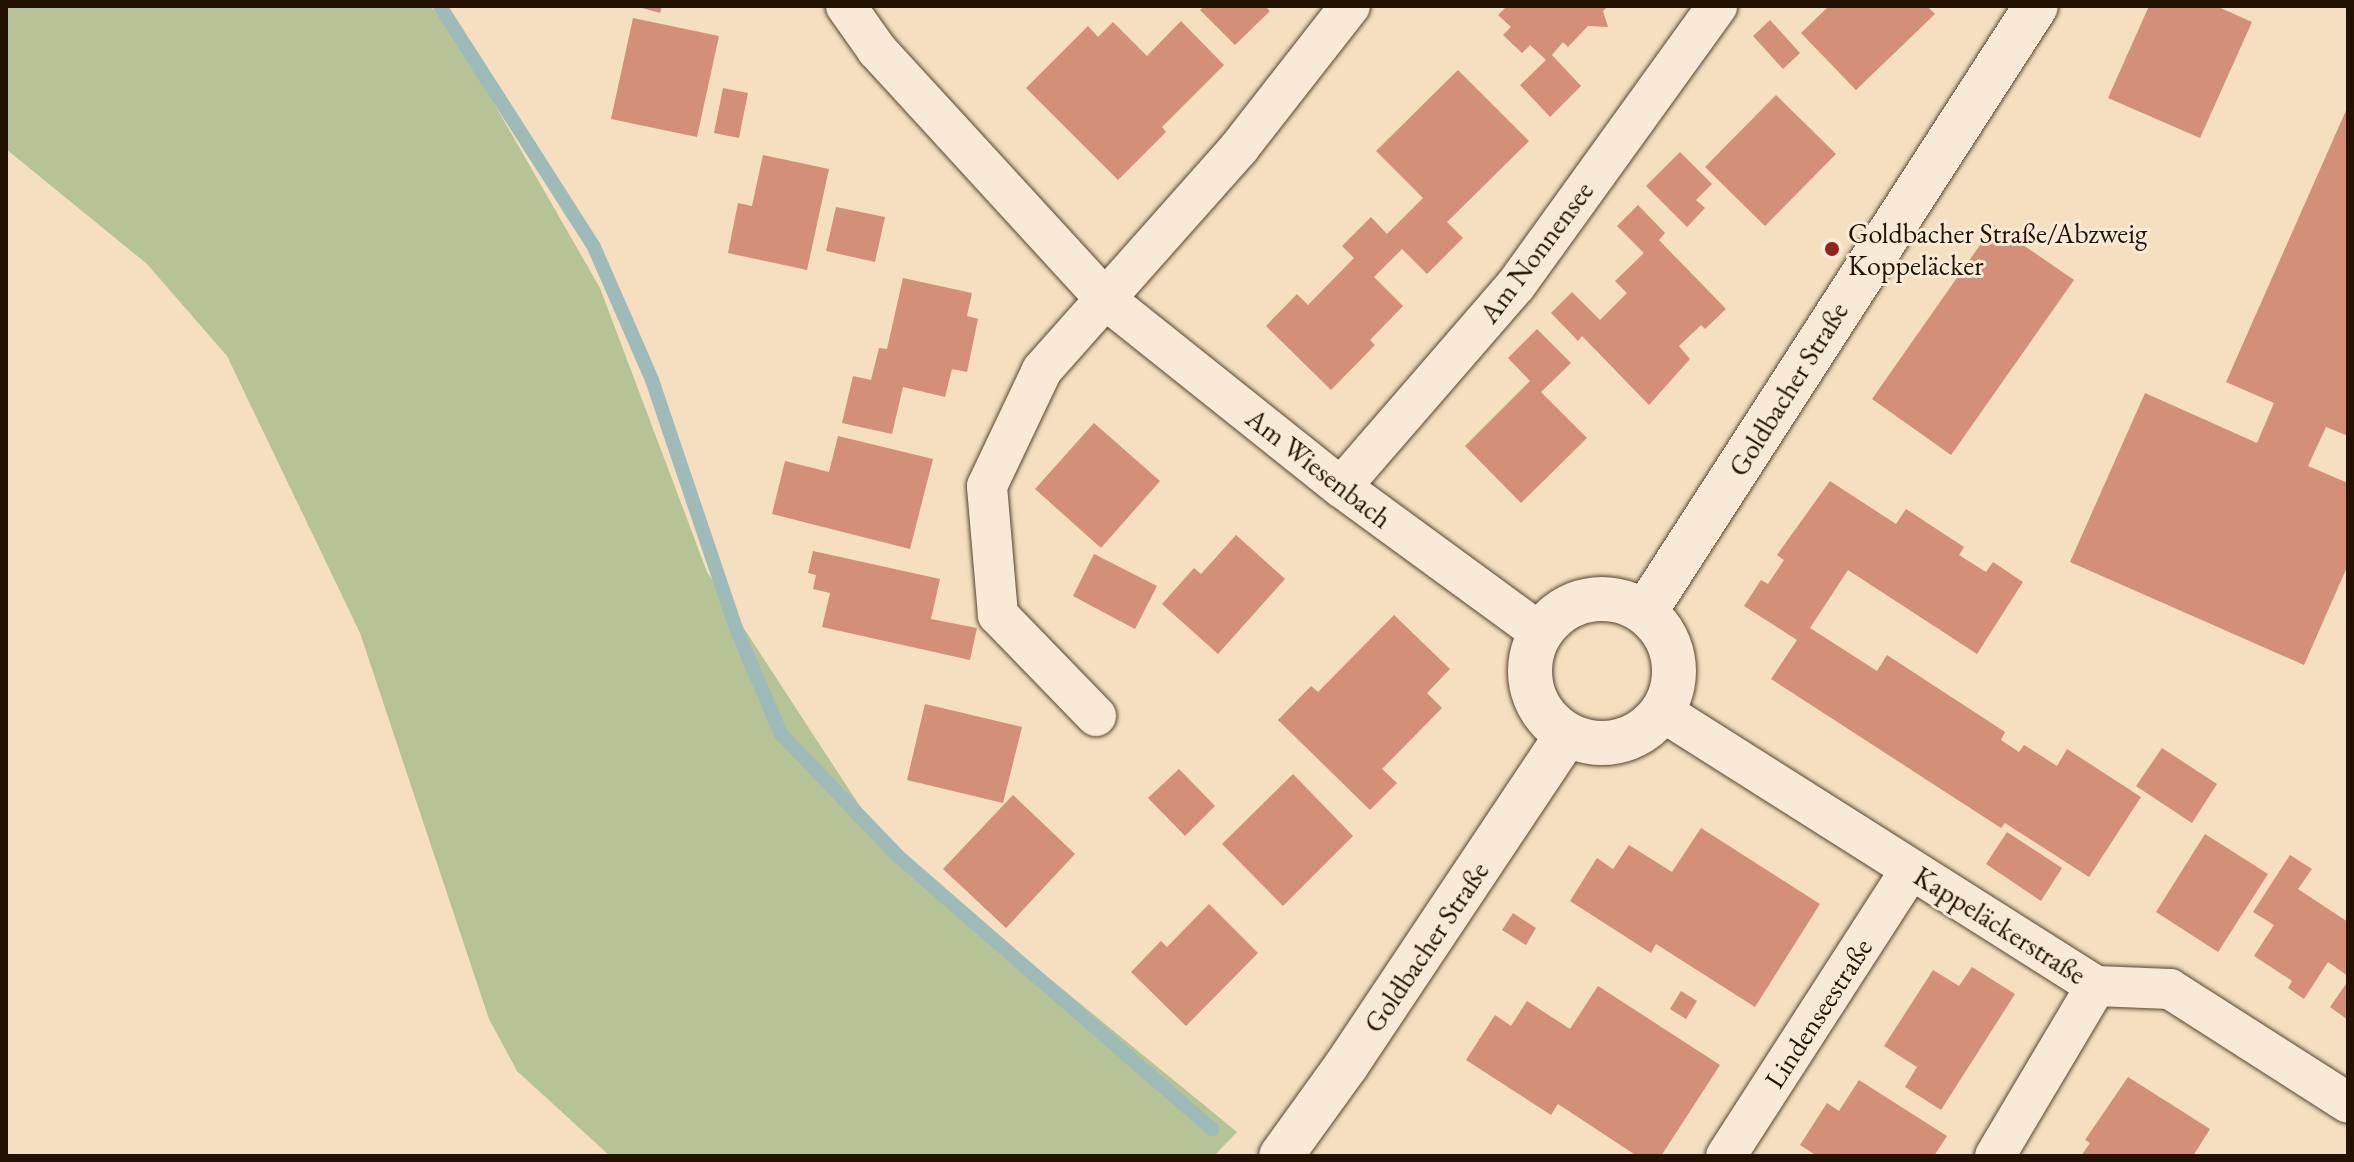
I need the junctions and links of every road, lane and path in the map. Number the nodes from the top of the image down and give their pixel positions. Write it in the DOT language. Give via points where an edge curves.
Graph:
graph roads {
  1 [pos="846,6"];
  2 [pos="1350,6"];
  3 [pos="1717,6"];
  4 [pos="2036,6"];
  5 [pos="1104,298"];
  6 [pos="1341,487"];
  7 [pos="1645,612"];
  8 [pos="1539,632"];
  9 [pos="1663,712"];
  10 [pos="1096,716"];
  11 [pos="1566,736"];
  12 [pos="1911,869"];
  13 [pos="2096,986"];
  14 [pos="2348,1103"];
  15 [pos="1281,1156"];
  16 [pos="1726,1156"];
  17 [pos="1995,1156"];
  1 -- 5 [label="street, Am Wiesenbach" via="877,50"];
  2 -- 5 [label="street" via="1239,148"];
  3 -- 6 [label="street, Am Nonnensee" via="1516,285"];
  4 -- 7 [label="street, Goldbacher Straße"];
  5 -- 6 [label="street, Am Wiesenbach"];
  5 -- 10 [label="street" via="1042,370 987,486 998,615"];
  6 -- 8 [label="street, Am Wiesenbach"];
  7 -- 8 [label="street" via="1617,599 1580,600 1558,611"];
  7 -- 9 [label="street" via="1672,649 1675,680"];
  8 -- 11 [label="street" via="1528,670 1534,699 1544,718"];
  9 -- 11 [label="street" via="1643,732 1611,744"];
  9 -- 12 [label="street, Kappeläckerstraße"];
  11 -- 15 [label="street, Goldbacher Straße"];
  12 -- 13 [label="street, Kappeläckerstraße"];
  12 -- 16 [label="street, Lindenseestraße"];
  13 -- 14 [label="street, Kappeläckerstraße" via="2170,989"];
  13 -- 17 [label="street"];
}
